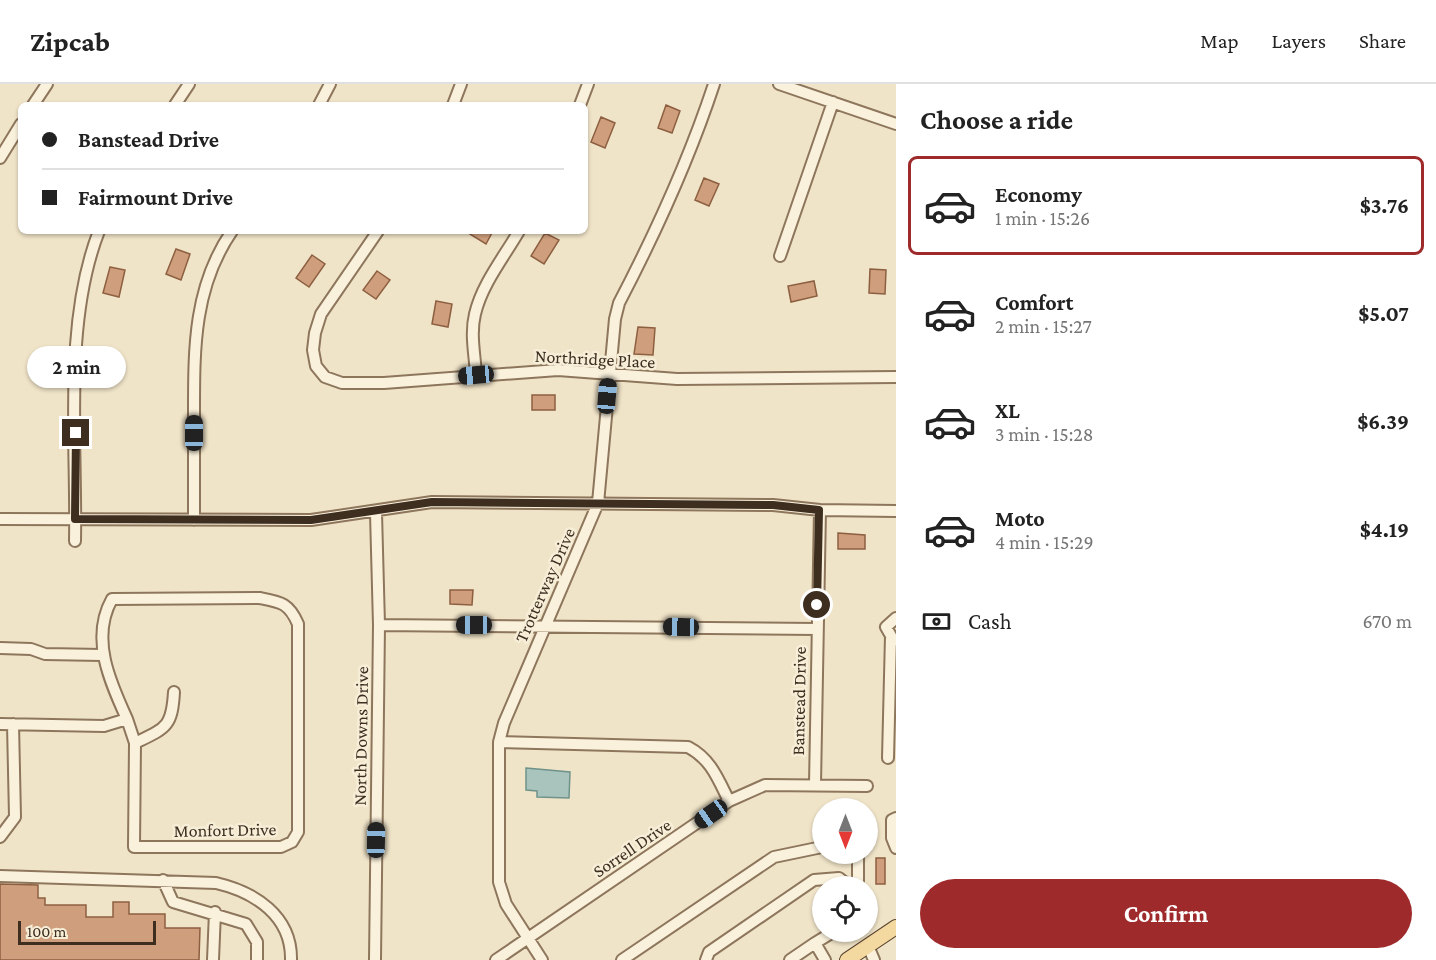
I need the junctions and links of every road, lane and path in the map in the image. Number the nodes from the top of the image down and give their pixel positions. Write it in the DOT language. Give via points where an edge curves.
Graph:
graph roads {
  1 [pos="47,84"];
  2 [pos="189,84"];
  3 [pos="330,84"];
  4 [pos="461,84"];
  5 [pos="588,84"];
  6 [pos="714,84"];
  7 [pos="779,84"];
  8 [pos="35,102"];
  9 [pos="177,102"];
  10 [pos="321,102"];
  11 [pos="454,102"];
  12 [pos="581,102"];
  13 [pos="833,102"];
  14 [pos="896,124"];
  15 [pos="18,129"];
  16 [pos="0,158"];
  17 [pos="98,234"];
  18 [pos="230,234"];
  19 [pos="376,234"];
  20 [pos="517,234"];
  21 [pos="780,256"];
  22 [pos="476,375"];
  23 [pos="609,375"];
  24 [pos="896,377"];
  25 [pos="598,503"];
  26 [pos="819,510"];
  27 [pos="896,511"];
  28 [pos="375,513"];
  29 [pos="0,519"];
  30 [pos="75,519"];
  31 [pos="194,520"];
  32 [pos="75,541"];
  33 [pos="896,618"];
  34 [pos="379,625"];
  35 [pos="545,625"];
  36 [pos="816,629"];
  37 [pos="893,640"];
  38 [pos="0,648"];
  39 [pos="102,655"];
  40 [pos="174,692"];
  41 [pos="127,719"];
  42 [pos="0,724"];
  43 [pos="13,724"];
  44 [pos="499,742"];
  45 [pos="135,743"];
  46 [pos="896,752"];
  47 [pos="815,784"];
  48 [pos="867,786"];
  49 [pos="729,801"];
  50 [pos="896,818"];
  51 [pos="0,837"];
  52 [pos="896,848"];
  53 [pos="812,849"];
  54 [pos="0,876"];
  55 [pos="163,880"];
  56 [pos="812,881"];
  57 [pos="214,912"];
  58 [pos="896,927"];
  59 [pos="528,939"];
  60 [pos="815,943"];
  61 [pos="868,946"];
  62 [pos="213,960"];
  63 [pos="257,960"];
  64 [pos="291,960"];
  65 [pos="375,960"];
  66 [pos="496,960"];
  67 [pos="542,960"];
  68 [pos="622,960"];
  69 [pos="706,960"];
  70 [pos="790,960"];
  71 [pos="825,960"];
  72 [pos="847,960"];
  73 [pos="874,960"];
  1 -- 8 [label="street"];
  2 -- 9 [label="street"];
  3 -- 10 [label="street"];
  4 -- 11 [label="street"];
  5 -- 12 [label="street"];
  6 -- 23 [label="street, Trotterway Drive" via="671,198 619,303"];
  7 -- 13 [label="street"];
  13 -- 14 [label="street"];
  13 -- 21 [label="street"];
  15 -- 16 [label="street"];
  17 -- 30 [label="street" via="79,303"];
  18 -- 31 [label="street" via="209,272 194,345"];
  19 -- 22 [label="street, Northridge Place" via="321,314 313,350 316,366 325,377 342,383"];
  20 -- 22 [label="street" via="475,314"];
  22 -- 23 [label="street, Northridge Place" via="558,370"];
  23 -- 24 [label="street, Northridge Place" via="677,379"];
  23 -- 25 [label="street, Trotterway Drive"];
  25 -- 26 [label="street" via="773,505"];
  25 -- 28 [label="street" via="432,502"];
  25 -- 35 [label="street, Trotterway Drive"];
  26 -- 27 [label="street"];
  26 -- 36 [label="street, Banstead Drive"];
  28 -- 31 [label="street" via="311,520"];
  28 -- 34 [label="street, North Downs Drive"];
  29 -- 30 [label="street"];
  30 -- 31 [label="street"];
  30 -- 32 [label="street"];
  33 -- 37 [label="street" via="886,627"];
  34 -- 35 [label="street"];
  34 -- 65 [label="street, North Downs Drive"];
  35 -- 36 [label="street"];
  35 -- 44 [label="street, Trotterway Drive"];
  36 -- 47 [label="street, Banstead Drive"];
  37 -- 46 [label="street" via="888,758"];
  38 -- 39 [label="street"];
  39 -- 41 [label="street"];
  39 -- 45 [label="street, Monfort Drive" via="106,610 112,599 260,598 278,601 291,610 298,624 298,832 292,842 281,847 134,847"];
  40 -- 45 [label="street" via="173,715 166,728"];
  41 -- 43 [label="street" via="104,726"];
  41 -- 45 [label="street"];
  42 -- 43 [label="street"];
  43 -- 51 [label="street" via="15,817"];
  44 -- 49 [label="street" via="688,747 711,765"];
  44 -- 59 [label="street, Trotterway Drive" via="498,882 506,904"];
  47 -- 48 [label="street, Sorrell Drive"];
  47 -- 49 [label="street, Sorrell Drive" via="765,785"];
  49 -- 59 [label="street, Sorrell Drive"];
  50 -- 52 [label="street" via="892,820 892,837"];
  53 -- 68 [label="street" via="774,857"];
  54 -- 55 [label="street"];
  55 -- 57 [label="street" via="173,902"];
  55 -- 64 [label="street" via="238,888 270,908 286,930"];
  56 -- 69 [label="street" via="709,952"];
  57 -- 62 [label="street"];
  57 -- 63 [label="street" via="246,924 256,942"];
  58 -- 61 [label="main road"];
  59 -- 66 [label="street, Sorrell Drive"];
  59 -- 67 [label="street, Trotterway Drive"];
  60 -- 70 [label="street"];
  60 -- 71 [label="street"];
  61 -- 72 [label="main road"];
  61 -- 73 [label="street"];
}
